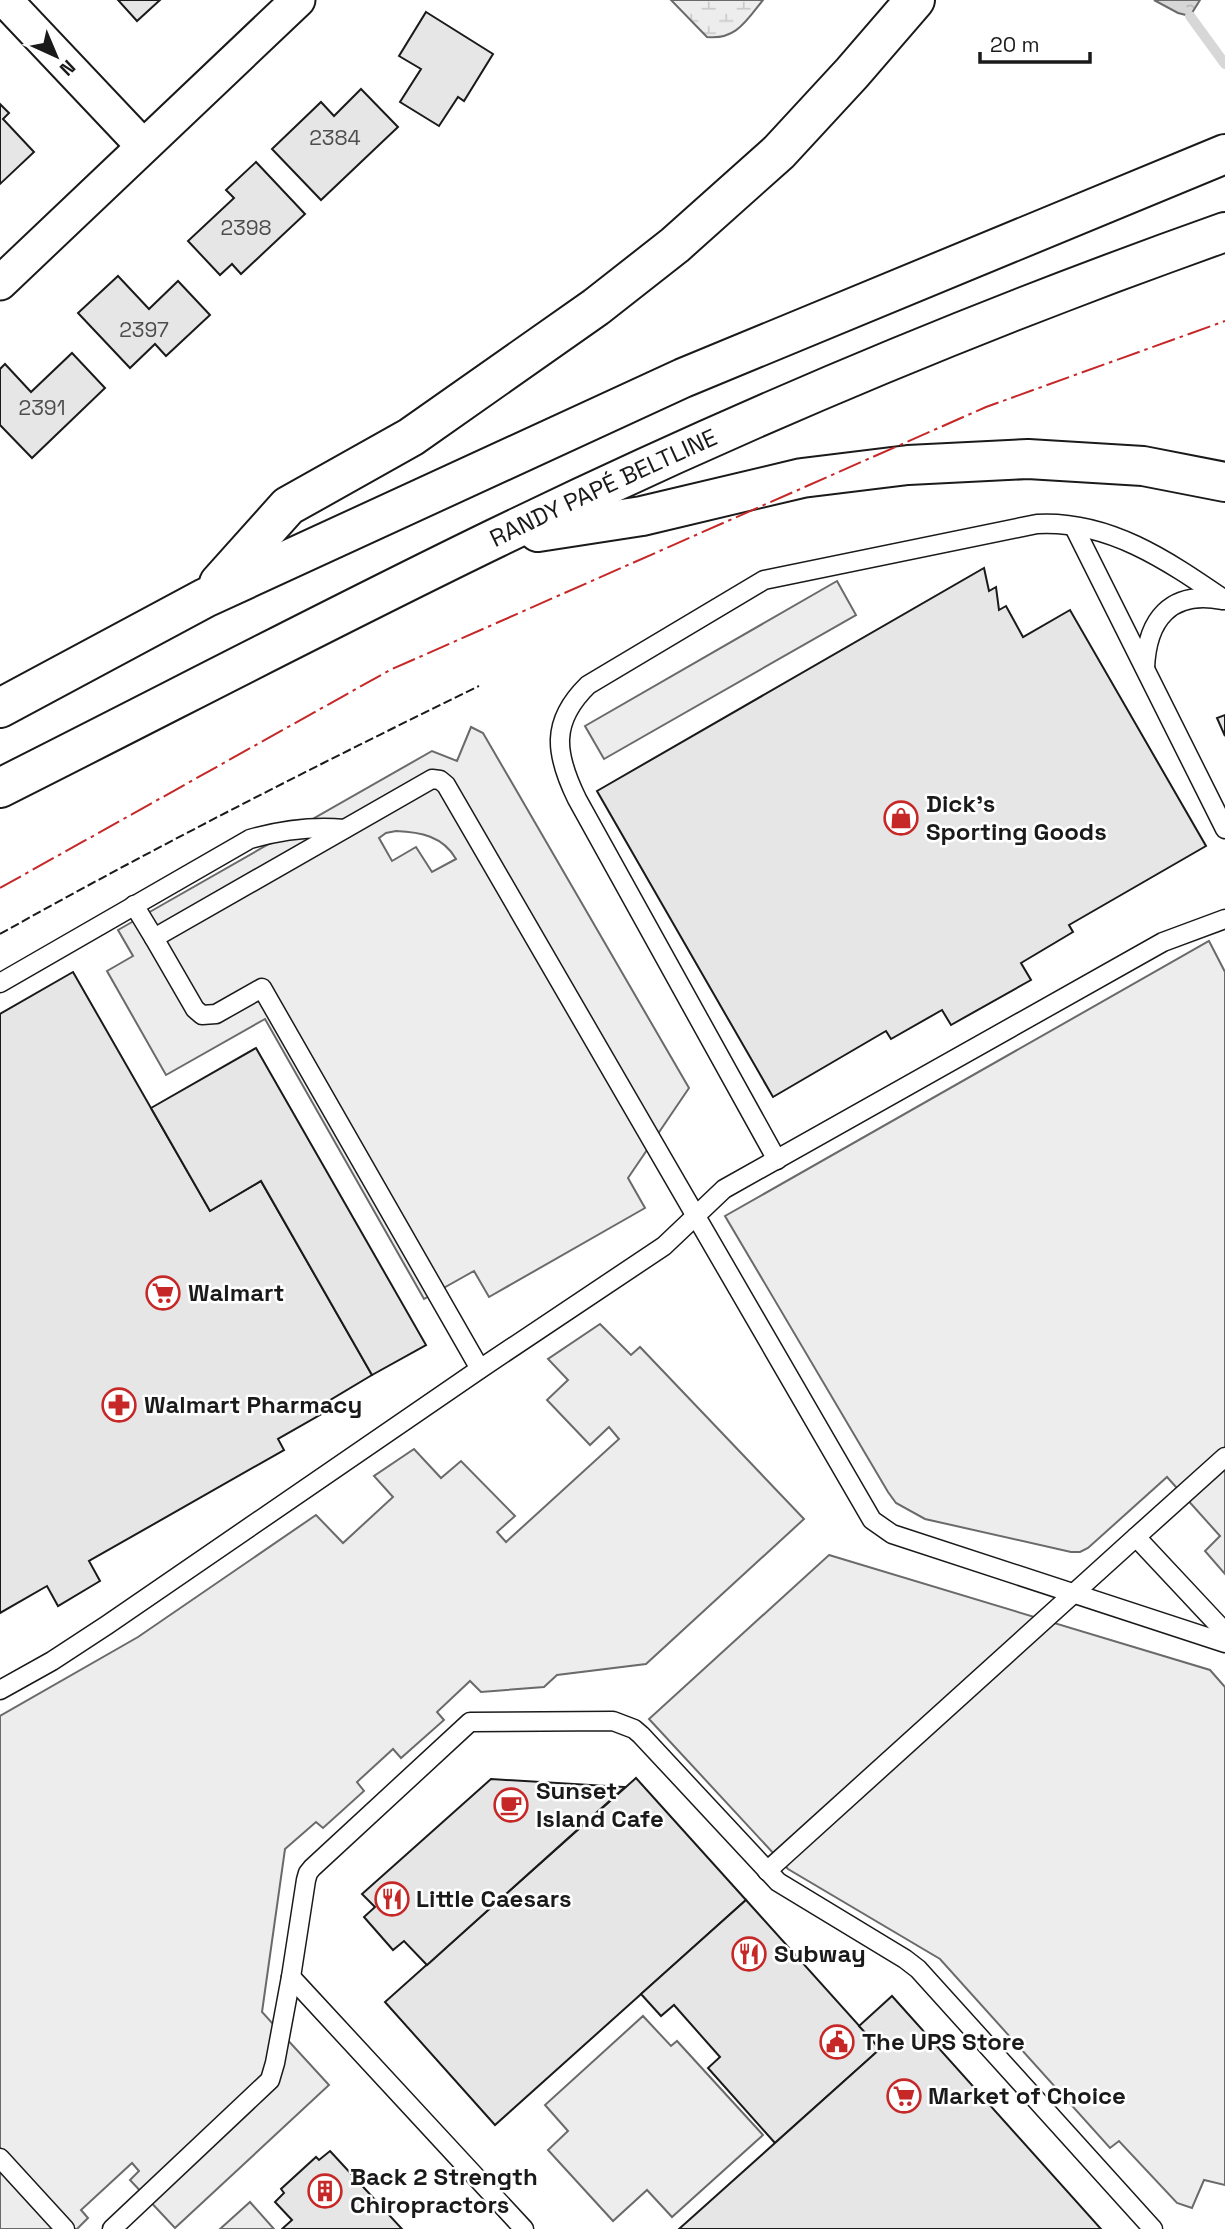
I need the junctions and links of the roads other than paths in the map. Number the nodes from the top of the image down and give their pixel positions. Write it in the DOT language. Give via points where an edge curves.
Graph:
graph roads {
  1 [pos="5,0"];
  2 [pos="298,0"];
  3 [pos="915,0"];
  4 [pos="143,146"];
  5 [pos="1211,159"];
  6 [pos="1225,232"];
  7 [pos="0,283"];
  8 [pos="1225,482"];
  9 [pos="1073,527"];
  10 [pos="495,539"];
  11 [pos="205,598"];
  12 [pos="1225,600"];
  13 [pos="1145,670"];
  14 [pos="0,708"];
  15 [pos="0,788"];
  16 [pos="344,829"];
  17 [pos="1225,829"];
  18 [pos="134,905"];
  19 [pos="1225,919"];
  20 [pos="154,938"];
  21 [pos="0,983"];
  22 [pos="777,1160"];
  23 [pos="695,1216"];
  24 [pos="480,1369"];
  25 [pos="1225,1457"];
  26 [pos="1136,1537"];
  27 [pos="1073,1593"];
  28 [pos="1225,1632"];
  29 [pos="1225,1643"];
  30 [pos="0,1690"];
  31 [pos="767,1871"];
  32 [pos="291,1977"];
  33 [pos="0,2158"];
  34 [pos="65,2229"];
  35 [pos="112,2229"];
  36 [pos="524,2229"];
  37 [pos="1153,2229"];
  1 -- 4 [label="street"];
  2 -- 4 [label="street"];
  3 -- 11 [label="highway" via="779,152 675,245 586,315 411,437 288,506"];
  4 -- 7 [label="street"];
  5 -- 11 [label="highway" via="683,378"];
  6 -- 10 [label="highway, RANDY PAPÉ BELTLINE" via="1007,313 830,386"];
  8 -- 10 [label="highway" via="1143,466 1028,459 908,464 802,478 642,516"];
  9 -- 12 [label="lane" via="1147,549"];
  9 -- 13 [label="lane"];
  9 -- 22 [label="lane" via="1037,524 764,580 588,685 564,715 559,741 570,786"];
  10 -- 15 [label="highway, RANDY PAPÉ BELTLINE"];
  11 -- 14 [label="highway"];
  12 -- 13 [label="lane" via="1197,597 1171,607 1152,628"];
  13 -- 17 [label="lane"];
  16 -- 18 [label="lane" via="311,827 250,839"];
  16 -- 20 [label="lane"];
  16 -- 23 [label="lane" via="432,779 446,785"];
  18 -- 20 [label="lane"];
  18 -- 21 [label="lane"];
  19 -- 22 [label="lane" via="1163,942"];
  20 -- 24 [label="lane" via="202,1015 216,1014 262,988"];
  22 -- 23 [label="lane" via="724,1189"];
  23 -- 24 [label="lane" via="664,1246"];
  23 -- 27 [label="lane" via="872,1520 892,1534"];
  24 -- 30 [label="lane" via="107,1625"];
  25 -- 26 [label="lane"];
  26 -- 27 [label="lane"];
  26 -- 28 [label="lane"];
  27 -- 29 [label="lane"];
  27 -- 31 [label="lane"];
  31 -- 32 [label="lane" via="634,1728 612,1721 470,1722 308,1873"];
  31 -- 37 [label="lane" via="784,1887 918,1969"];
  32 -- 35 [label="lane" via="270,2080"];
  32 -- 36 [label="lane"];
  33 -- 34 [label="lane"];
}
